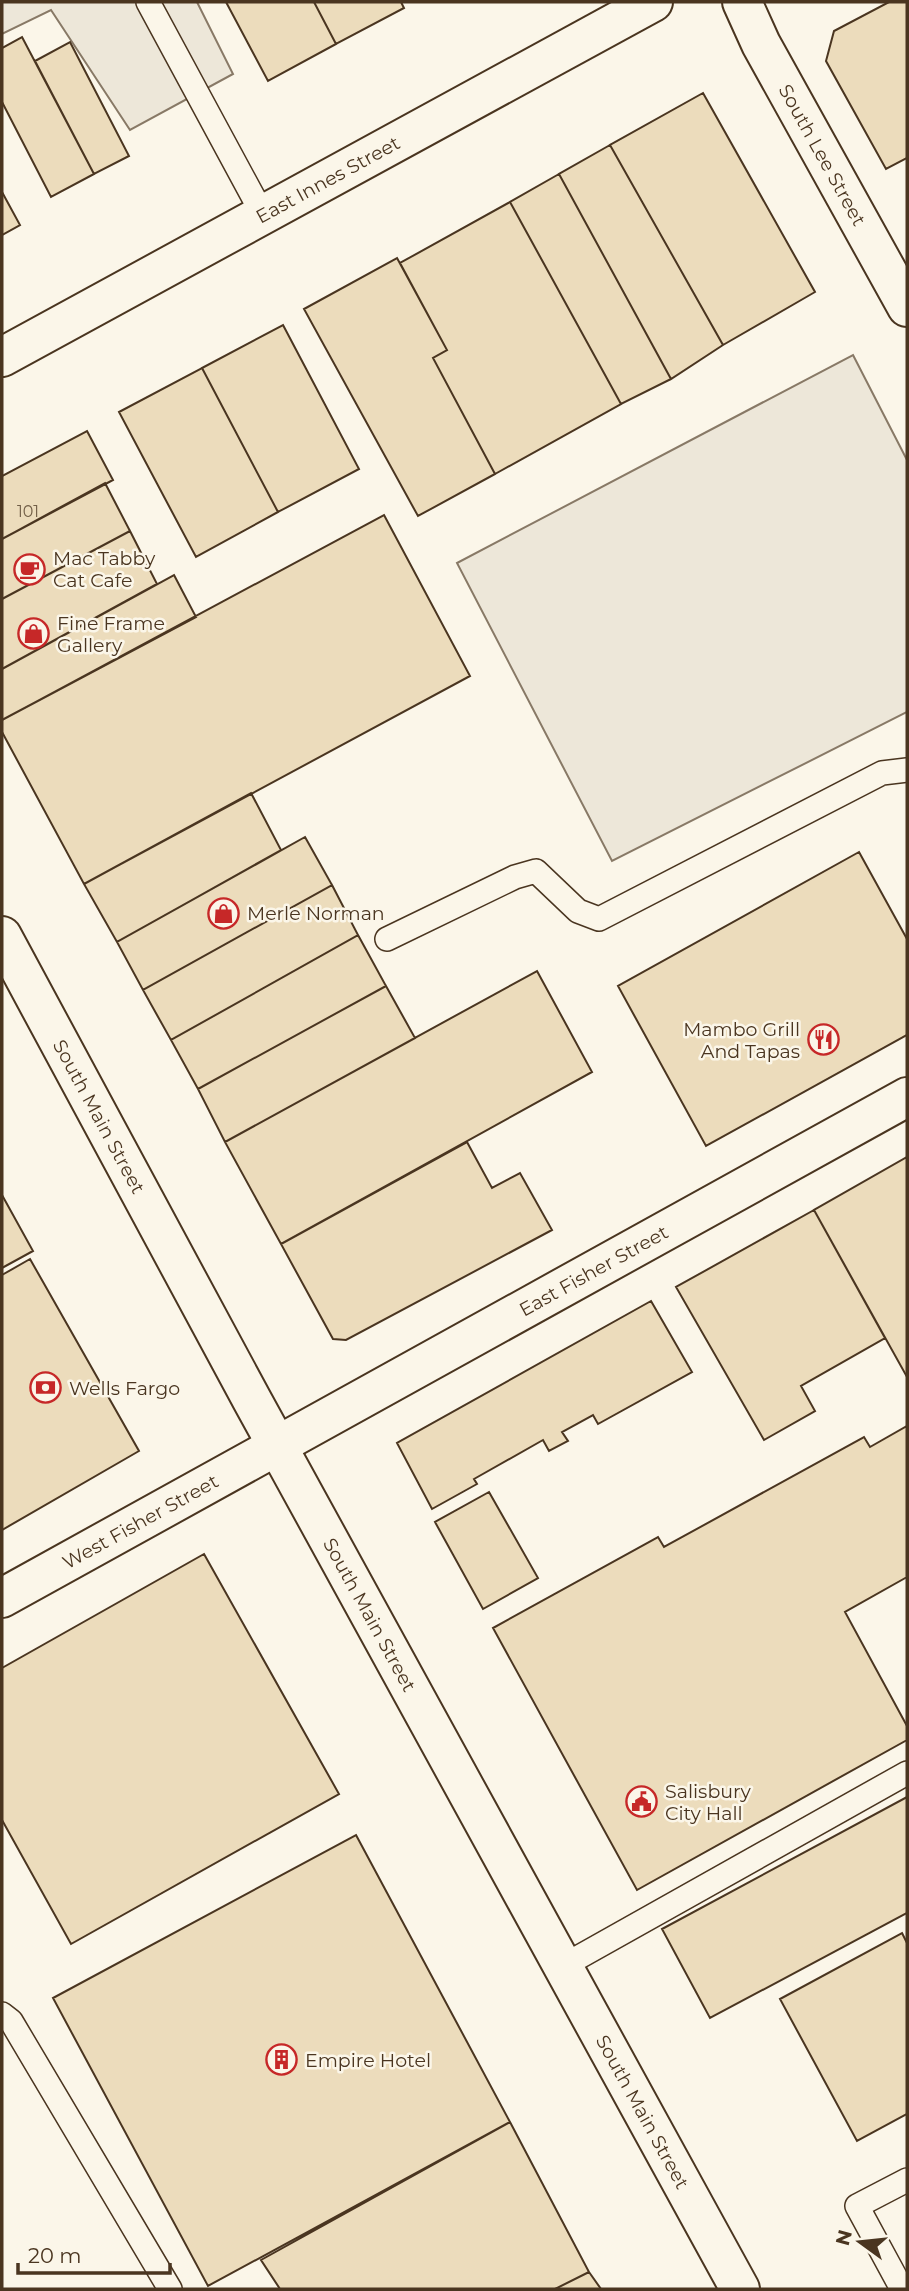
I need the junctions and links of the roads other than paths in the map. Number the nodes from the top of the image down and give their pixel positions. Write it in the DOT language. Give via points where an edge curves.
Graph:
graph roads {
  1 [pos="148,2"];
  2 [pos="653,2"];
  3 [pos="742,2"];
  4 [pos="262,215"];
  5 [pos="907,307"];
  6 [pos="2,357"];
  7 [pos="907,770"];
  8 [pos="2,936"];
  9 [pos="387,939"];
  10 [pos="907,1097"];
  11 [pos="277,1444"];
  12 [pos="2,1598"];
  13 [pos="907,1773"];
  14 [pos="563,1966"];
  15 [pos="2,2014"];
  16 [pos="907,2180"];
  17 [pos="170,2289"];
  18 [pos="740,2289"];
  19 [pos="902,2289"];
  1 -- 4 [label="lane"];
  2 -- 4 [label="main road, East Innes Street"];
  3 -- 5 [label="main road, South Lee Street"];
  4 -- 6 [label="main road, East Innes Street"];
  7 -- 9 [label="lane" via="882,773 599,919 578,911 536,871"];
  8 -- 11 [label="main road, South Main Street"];
  10 -- 11 [label="main road, East Fisher Street"];
  11 -- 12 [label="main road, West Fisher Street"];
  11 -- 14 [label="main road, South Main Street"];
  13 -- 14 [label="lane"];
  14 -- 18 [label="main road, South Main Street"];
  15 -- 17 [label="lane" via="11,2021"];
  16 -- 19 [label="lane" via="857,2206"];
}
